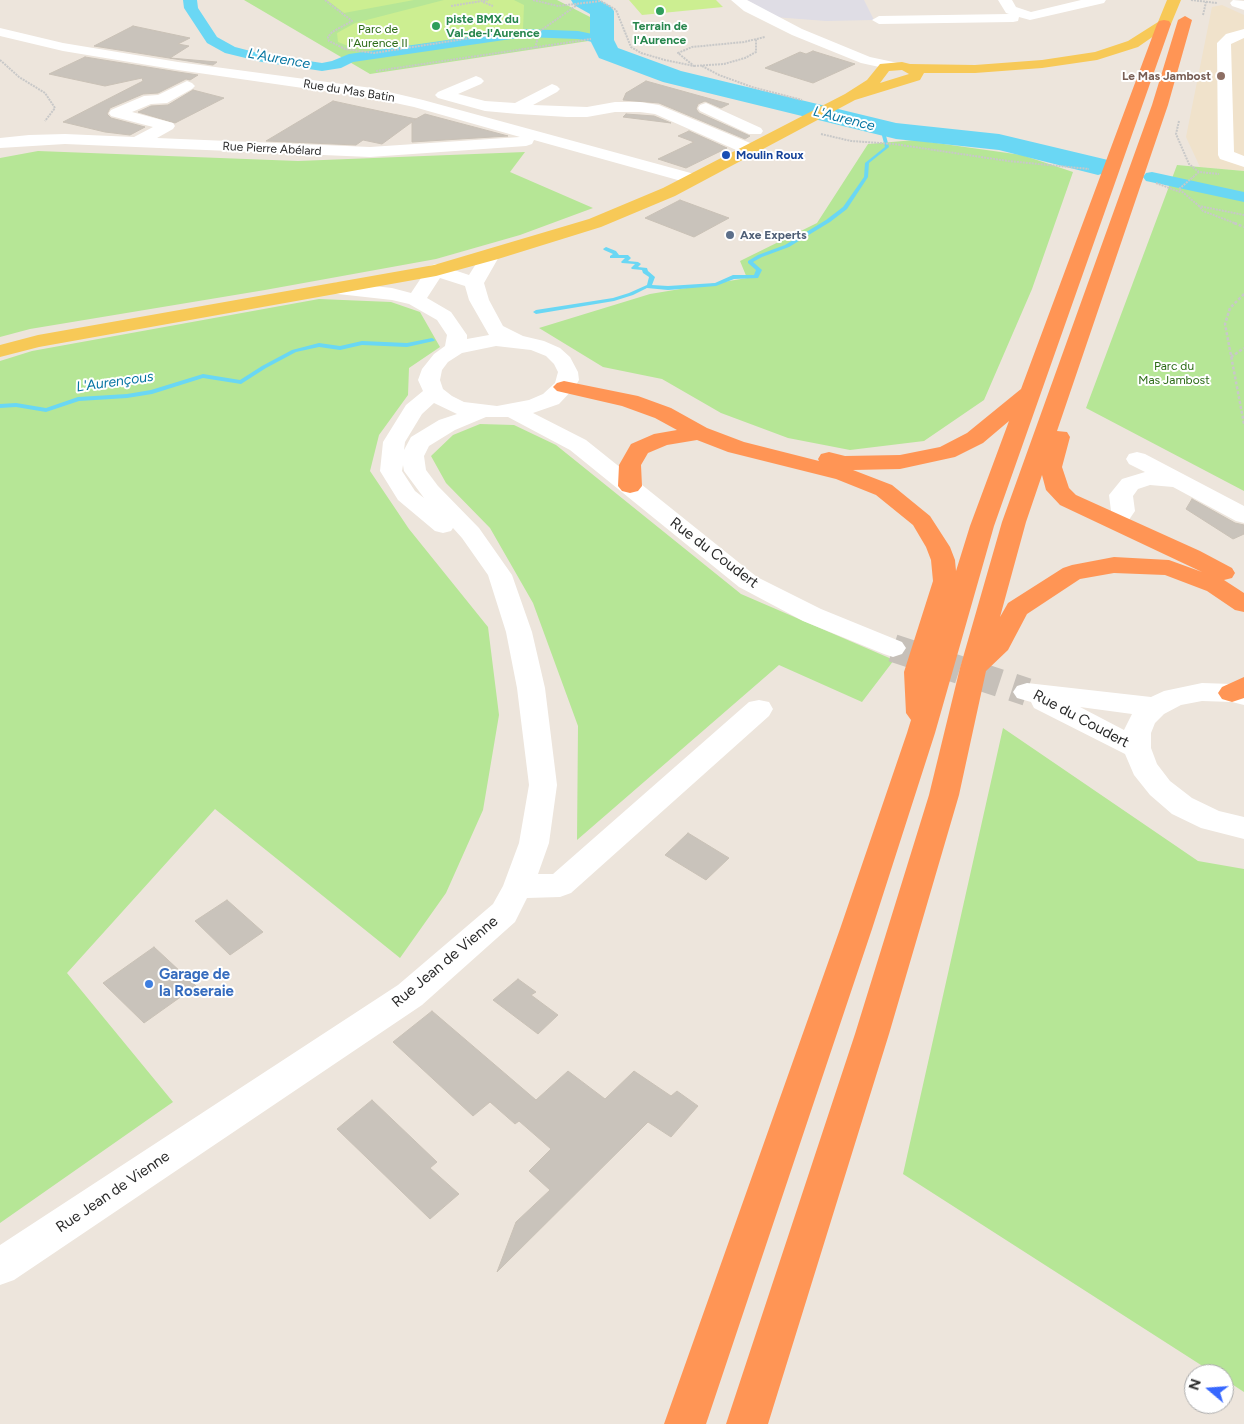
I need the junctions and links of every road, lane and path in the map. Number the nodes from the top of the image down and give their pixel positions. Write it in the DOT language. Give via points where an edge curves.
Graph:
graph roads {
  1 [pos="325,0"];
  2 [pos="488,0"];
  3 [pos="533,0"];
  4 [pos="601,0"];
  5 [pos="738,0"];
  6 [pos="1004,0"];
  7 [pos="1099,0"];
  8 [pos="1174,0"];
  9 [pos="1191,0"];
  10 [pos="483,2"];
  11 [pos="577,5"];
  12 [pos="966,5"];
  13 [pos="451,6"];
  14 [pos="493,6"];
  15 [pos="973,18"];
  16 [pos="1013,18"];
  17 [pos="879,20"];
  18 [pos="1193,20"];
  19 [pos="1164,24"];
  20 [pos="0,32"];
  21 [pos="797,32"];
  22 [pos="540,33"];
  23 [pos="1244,33"];
  24 [pos="591,39"];
  25 [pos="756,39"];
  26 [pos="535,48"];
  27 [pos="0,60"];
  28 [pos="694,66"];
  29 [pos="702,66"];
  30 [pos="885,70"];
  31 [pos="376,71"];
  32 [pos="907,74"];
  33 [pos="476,81"];
  34 [pos="187,86"];
  35 [pos="552,89"];
  36 [pos="850,97"];
  37 [pos="706,108"];
  38 [pos="828,108"];
  39 [pos="518,109"];
  40 [pos="1180,115"];
  41 [pos="45,121"];
  42 [pos="770,138"];
  43 [pos="544,139"];
  44 [pos="851,141"];
  45 [pos="0,143"];
  46 [pos="136,143"];
  47 [pos="749,149"];
  48 [pos="1244,162"];
  49 [pos="1091,169"];
  50 [pos="692,179"];
  51 [pos="1151,181"];
  52 [pos="1181,192"];
  53 [pos="1199,206"];
  54 [pos="1244,215"];
  55 [pos="1244,227"];
  56 [pos="491,255"];
  57 [pos="436,270"];
  58 [pos="474,283"];
  59 [pos="338,288"];
  60 [pos="1244,294"];
  61 [pos="416,300"];
  62 [pos="517,341"];
  63 [pos="1244,348"];
  64 [pos="455,349"];
  65 [pos="0,351"];
  66 [pos="1231,357"];
  67 [pos="561,386"];
  68 [pos="1060,390"];
  69 [pos="1032,391"];
  70 [pos="434,392"];
  71 [pos="514,411"];
  72 [pos="480,412"];
  73 [pos="1244,424"];
  74 [pos="699,433"];
  75 [pos="578,445"];
  76 [pos="1137,459"];
  77 [pos="1178,480"];
  78 [pos="630,486"];
  79 [pos="1244,516"];
  80 [pos="1116,522"];
  81 [pos="1244,590"];
  82 [pos="1244,604"];
  83 [pos="519,632"];
  84 [pos="892,648"];
  85 [pos="973,668"];
  86 [pos="1240,692"];
  87 [pos="1154,707"];
  88 [pos="759,708"];
  89 [pos="921,733"];
  90 [pos="1137,748"];
  91 [pos="1244,828"];
  92 [pos="518,887"];
  93 [pos="0,1267"];
  94 [pos="685,1424"];
  95 [pos="747,1424"];
  1 -- 22 [label="path" via="352,21 332,32 329,41 361,52 388,51 497,34"];
  2 -- 10 [label="path"];
  3 -- 11 [label="path" via="558,6"];
  4 -- 11 [label="path"];
  4 -- 28 [label="path" via="616,10 631,47 657,58"];
  5 -- 21 [label="street"];
  6 -- 7 [label="street" via="1011,10 1030,16"];
  8 -- 19 [label="main road"];
  9 -- 18 [label="main road"];
  9 -- 18 [label="path" via="1206,2"];
  10 -- 13 [label="path"];
  10 -- 14 [label="path"];
  11 -- 22 [label="path"];
  12 -- 15 [label="street"];
  15 -- 16 [label="street"];
  15 -- 17 [label="street"];
  18 -- 68 [label="highway"];
  19 -- 32 [label="main road" via="1133,44 1097,56 1042,64"];
  19 -- 69 [label="highway"];
  20 -- 43 [label="street, Rue du Mas Batin" via="63,47 159,63 372,93"];
  21 -- 25 [label="path"];
  21 -- 30 [label="street"];
  22 -- 26 [label="path"];
  23 -- 48 [label="street" via="1224,43 1226,155"];
  24 -- 26 [label="path"];
  25 -- 28 [label="path" via="678,53"];
  25 -- 29 [label="path" via="756,52 745,58"];
  26 -- 31 [label="path"];
  27 -- 41 [label="path" via="45,93 56,108"];
  28 -- 29 [label="path"];
  29 -- 38 [label="path" via="752,87"];
  30 -- 32 [label="main road" via="886,77"];
  30 -- 36 [label="main road"];
  32 -- 36 [label="main road"];
  33 -- 39 [label="street" via="443,95 485,106"];
  34 -- 46 [label="street" via="160,100 149,99 117,113 167,126"];
  35 -- 39 [label="street"];
  36 -- 38 [label="main road"];
  37 -- 42 [label="street"];
  38 -- 42 [label="main road"];
  39 -- 47 [label="street" via="587,112 640,107 659,110"];
  40 -- 52 [label="path" via="1176,134 1189,164 1199,172 1179,189"];
  42 -- 47 [label="main road"];
  43 -- 46 [label="street, Rue Pierre Abélard" via="370,152"];
  43 -- 50 [label="street, Rue du Mas Batin"];
  44 -- 49 [label="path"];
  45 -- 46 [label="street, Rue Pierre Abélard" via="56,140"];
  47 -- 50 [label="main road"];
  50 -- 56 [label="main road" via="613,216"];
  51 -- 52 [label="path"];
  52 -- 53 [label="path"];
  53 -- 54 [label="path"];
  53 -- 55 [label="path" via="1203,211"];
  56 -- 57 [label="main road"];
  56 -- 58 [label="street"];
  57 -- 58 [label="street"];
  57 -- 59 [label="main road"];
  57 -- 61 [label="street"];
  58 -- 62 [label="street" via="494,330"];
  59 -- 61 [label="street"];
  59 -- 65 [label="main road" via="38,341"];
  60 -- 66 [label="path" via="1230,308 1225,324"];
  61 -- 64 [label="street" via="444,316 456,336"];
  62 -- 64 [label="street" via="482,342"];
  62 -- 67 [label="street, Rue du Coudert" via="553,352 564,361"];
  63 -- 66 [label="path"];
  64 -- 70 [label="street" via="432,369 429,380"];
  66 -- 73 [label="path"];
  67 -- 69 [label="highway" via="647,393 720,428 784,449 845,463 900,462 947,452 975,438"];
  67 -- 71 [label="street" via="534,406"];
  67 -- 74 [label="highway" via="630,401 663,413"];
  67 -- 75 [label="street, Rue du Coudert"];
  68 -- 80 [label="highway" via="1064,420 1051,467 1058,490 1068,500"];
  68 -- 85 [label="highway" via="1014,522"];
  69 -- 89 [label="highway" via="982,526"];
  70 -- 72 [label="street" via="460,408"];
  70 -- 83 [label="street" via="414,410 394,442 392,471 406,495 450,532"];
  71 -- 72 [label="street"];
  71 -- 75 [label="street, Rue du Coudert"];
  72 -- 83 [label="street, Rue Jean de Vienne" via="446,425 419,442 413,456 415,471 471,533 500,575"];
  74 -- 78 [label="highway" via="662,438 639,449 630,465"];
  74 -- 89 [label="highway" via="736,447 844,474 884,490 922,521 938,547 945,581 917,672"];
  75 -- 78 [label="street, Rue du Coudert"];
  76 -- 77 [label="street"];
  77 -- 79 [label="street"];
  77 -- 80 [label="street" via="1149,478 1130,484 1121,495 1123,511"];
  78 -- 84 [label="street, Rue du Coudert" via="748,582"];
  80 -- 81 [label="highway" via="1222,572"];
  82 -- 85 [label="highway" via="1216,586 1169,568 1114,565 1072,573 1017,609 999,644"];
  83 -- 92 [label="street, Rue Jean de Vienne" via="531,688 543,785 534,843"];
  85 -- 95 [label="highway" via="944,796 872,1034"];
  86 -- 87 [label="street" via="1184,695"];
  87 -- 90 [label="street" via="1143,719 1137,733"];
  87 -- 90 [label="street, Rue du Coudert" via="1027,692"];
  88 -- 92 [label="street" via="560,885"];
  89 -- 94 [label="highway"];
  90 -- 91 [label="street" via="1144,768 1160,788 1182,806 1210,820"];
  92 -- 93 [label="street, Rue Jean de Vienne" via="504,913 410,995"];
}
